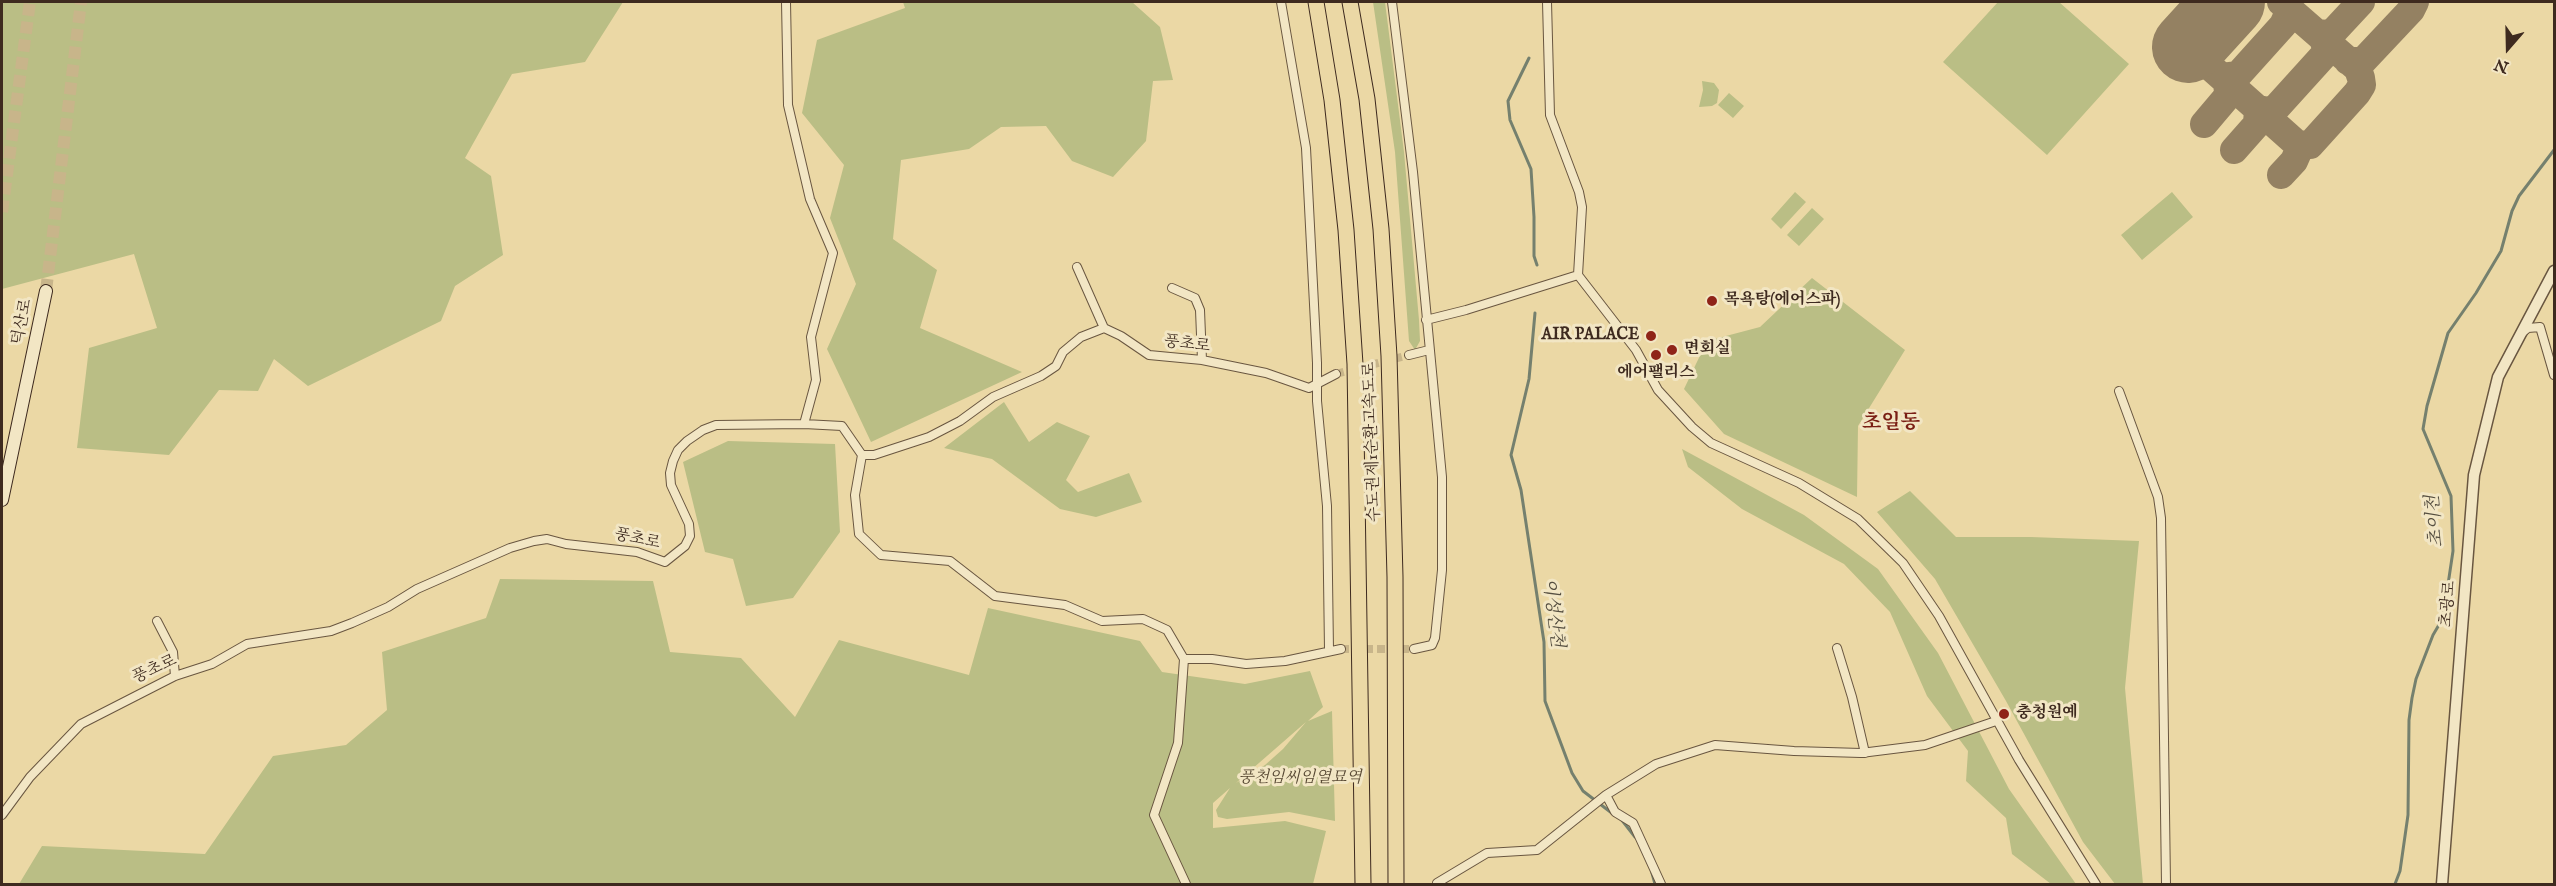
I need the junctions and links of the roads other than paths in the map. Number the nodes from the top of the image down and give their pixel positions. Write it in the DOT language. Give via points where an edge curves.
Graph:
graph roads {
  1 [pos="786,2"];
  2 [pos="1281,2"];
  3 [pos="1316,2"];
  4 [pos="1350,2"];
  5 [pos="1392,2"];
  6 [pos="1547,2"];
  7 [pos="1077,267"];
  8 [pos="2554,271"];
  9 [pos="1578,275"];
  10 [pos="1172,288"];
  11 [pos="46,291"];
  12 [pos="1426,320"];
  13 [pos="1104,328"];
  14 [pos="2522,333"];
  15 [pos="1429,350"];
  16 [pos="1409,355"];
  17 [pos="1202,360"];
  18 [pos="1336,374"];
  19 [pos="2554,375"];
  20 [pos="1317,383"];
  21 [pos="2119,391"];
  22 [pos="804,424"];
  23 [pos="862,455"];
  24 [pos="2,500"];
  25 [pos="157,621"];
  26 [pos="1837,648"];
  27 [pos="1341,649"];
  28 [pos="1414,649"];
  29 [pos="1329,650"];
  30 [pos="1184,659"];
  31 [pos="175,676"];
  32 [pos="1996,721"];
  33 [pos="1865,753"];
  34 [pos="1606,795"];
  35 [pos="2,815"];
  36 [pos="1437,883"];
  37 [pos="1186,885"];
  38 [pos="1363,885"];
  39 [pos="1396,885"];
  40 [pos="1661,885"];
  41 [pos="2096,885"];
  42 [pos="2166,885"];
  43 [pos="2442,885"];
  1 -- 22 [label="street" via="788,105 810,199 833,253 811,337 816,380"];
  2 -- 20 [label="street" via="1306,148"];
  3 -- 38 [label="highway, 수도권제1순환고속도로" via="1332,100 1346,230 1354,364"];
  4 -- 39 [label="highway, 수도권제1순환고속도로" via="1367,99 1382,229 1389,356 1395,576"];
  5 -- 12 [label="street"];
  6 -- 9 [label="street" via="1550,115 1582,207"];
  7 -- 13 [label="street"];
  8 -- 14 [label="street, 초광로"];
  9 -- 12 [label="street"];
  9 -- 32 [label="street" via="1636,350 1658,390 1692,427 1711,443 1788,478 1858,519 1903,563 1939,616"];
  10 -- 17 [label="street" via="1195,298 1200,310"];
  11 -- 24 [label="main road, 덕산로"];
  12 -- 15 [label="street"];
  13 -- 17 [label="street, 풍초로" via="1149,355"];
  13 -- 23 [label="street" via="1081,337 1063,352 1056,366 1041,376 993,397 960,421 929,437 874,455"];
  14 -- 19 [label="street" via="2540,327"];
  14 -- 43 [label="street, 초광로" via="2498,377 2474,475"];
  15 -- 16 [label="street"];
  15 -- 28 [label="street" via="1440,443 1442,570 1435,638 1432,645"];
  17 -- 20 [label="street, 풍초로" via="1266,373 1309,388"];
  18 -- 20 [label="street, 풍초로"];
  20 -- 29 [label="street" via="1327,506"];
  21 -- 42 [label="street" via="2158,497 2161,518"];
  22 -- 23 [label="street, 풍초로" via="842,426"];
  22 -- 31 [label="street, 풍초로" via="716,425 695,435 678,450 670,473 671,485 689,524 690,536 685,546 665,562 637,552 547,539 534,541 426,585 352,623 247,644 212,664"];
  23 -- 30 [label="street" via="855,495 859,534 880,555 950,561 995,596 1065,605 1102,621 1143,619 1167,630"];
  25 -- 31 [label="street" via="173,652"];
  26 -- 33 [label="street"];
  27 -- 29 [label="street"];
  29 -- 30 [label="street" via="1285,661 1246,664"];
  30 -- 37 [label="street" via="1178,743 1154,815"];
  31 -- 35 [label="street, 풍초로" via="81,724 30,777"];
  32 -- 33 [label="street" via="1925,745"];
  32 -- 41 [label="street"];
  33 -- 34 [label="street" via="1715,745 1656,764"];
  34 -- 36 [label="street" via="1537,850 1487,853"];
  34 -- 40 [label="street" via="1615,812 1632,823"];
}
